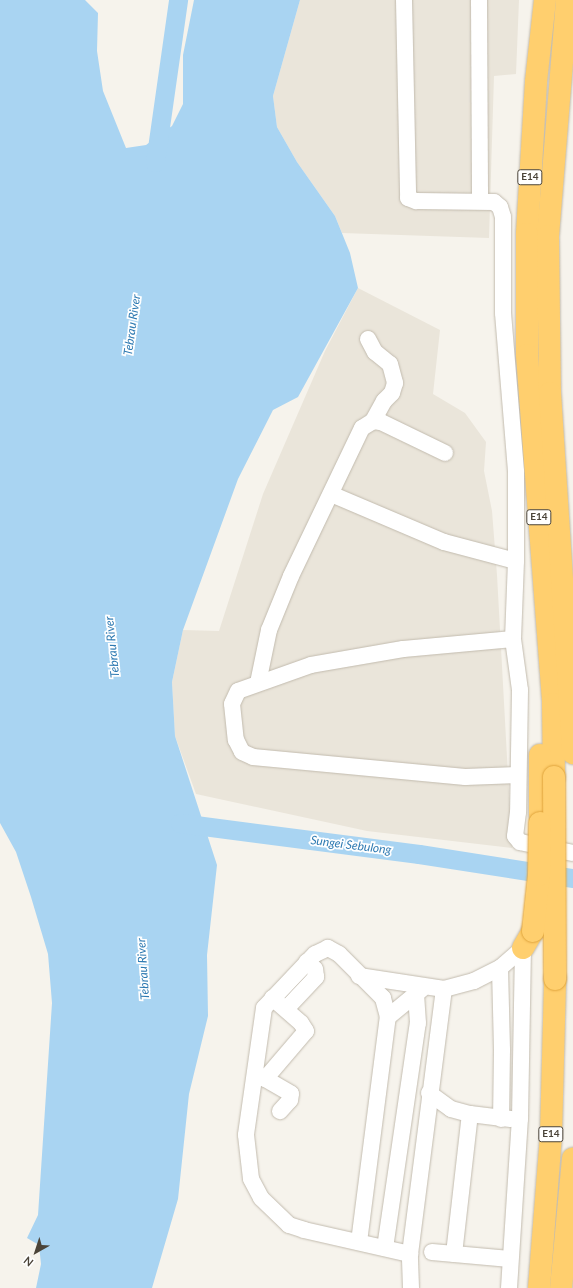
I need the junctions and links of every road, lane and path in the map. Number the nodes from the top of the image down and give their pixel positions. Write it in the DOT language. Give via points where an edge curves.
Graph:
graph roads {
  1 [pos="404,0"];
  2 [pos="479,0"];
  3 [pos="545,0"];
  4 [pos="567,0"];
  5 [pos="480,202"];
  6 [pos="368,339"];
  7 [pos="540,396"];
  8 [pos="373,421"];
  9 [pos="445,453"];
  10 [pos="331,494"];
  11 [pos="516,561"];
  12 [pos="547,635"];
  13 [pos="513,639"];
  14 [pos="258,683"];
  15 [pos="573,753"];
  16 [pos="518,775"];
  17 [pos="573,853"];
  18 [pos="528,940"];
  19 [pos="308,962"];
  20 [pos="500,968"];
  21 [pos="359,976"];
  22 [pos="444,989"];
  23 [pos="420,990"];
  24 [pos="272,998"];
  25 [pos="286,1009"];
  26 [pos="388,1017"];
  27 [pos="260,1076"];
  28 [pos="430,1093"];
  29 [pos="280,1111"];
  30 [pos="470,1114"];
  31 [pos="500,1119"];
  32 [pos="520,1119"];
  33 [pos="573,1159"];
  34 [pos="359,1242"];
  35 [pos="385,1248"];
  36 [pos="432,1252"];
  37 [pos="410,1254"];
  38 [pos="454,1254"];
  39 [pos="510,1259"];
  40 [pos="411,1288"];
  41 [pos="509,1288"];
  42 [pos="539,1288"];
  43 [pos="561,1288"];
  1 -- 5 [label="street" via="408,198 416,201"];
  2 -- 5 [label="street"];
  3 -- 7 [label="highway, E14" via="536,82 527,234 527,355"];
  4 -- 7 [label="highway, E14" via="548,236 550,354"];
  5 -- 11 [label="street" via="494,202 500,207 503,217 503,314 516,472"];
  6 -- 8 [label="street" via="375,352 390,364 395,384 392,393 384,401"];
  7 -- 12 [label="highway, E14"];
  7 -- 15 [label="highway, E14"];
  8 -- 9 [label="street" via="381,422"];
  8 -- 10 [label="street" via="362,428"];
  10 -- 11 [label="street" via="444,542"];
  10 -- 14 [label="street" via="291,576 269,630"];
  11 -- 13 [label="street"];
  12 -- 18 [label="highway, bridge" via="539,701 539,876"];
  12 -- 42 [label="highway, E14, bridge" via="553,704 555,979 551,1135"];
  13 -- 14 [label="street" via="403,649 312,665"];
  13 -- 16 [label="street" via="520,690"];
  14 -- 16 [label="street" via="238,691 232,704 236,740 242,752 253,756 465,777"];
  16 -- 17 [label="street" via="515,836 520,842"];
  18 -- 20 [label="street"];
  18 -- 32 [label="street"];
  19 -- 21 [label="street" via="321,949 328,948 339,954"];
  19 -- 24 [label="street"];
  19 -- 25 [label="street" via="315,969 316,977"];
  20 -- 22 [label="street" via="474,981"];
  20 -- 31 [label="street"];
  21 -- 23 [label="street"];
  21 -- 26 [label="street" via="383,998"];
  22 -- 23 [label="street"];
  22 -- 28 [label="street"];
  23 -- 26 [label="street"];
  23 -- 35 [label="street" via="418,1023"];
  24 -- 25 [label="street"];
  24 -- 27 [label="street" via="262,1016"];
  25 -- 27 [label="street" via="306,1031"];
  26 -- 34 [label="street"];
  27 -- 29 [label="street" via="291,1094 290,1100"];
  27 -- 34 [label="street" via="246,1136 251,1179 261,1198 289,1224 304,1230"];
  28 -- 30 [label="street" via="451,1109"];
  28 -- 37 [label="street"];
  30 -- 31 [label="street"];
  30 -- 38 [label="street"];
  31 -- 32 [label="street"];
  32 -- 39 [label="street"];
  33 -- 43 [label="highway"];
  34 -- 35 [label="street"];
  35 -- 37 [label="street"];
  36 -- 38 [label="street"];
  37 -- 40 [label="street"];
  38 -- 39 [label="street"];
  39 -- 41 [label="street"];
}
